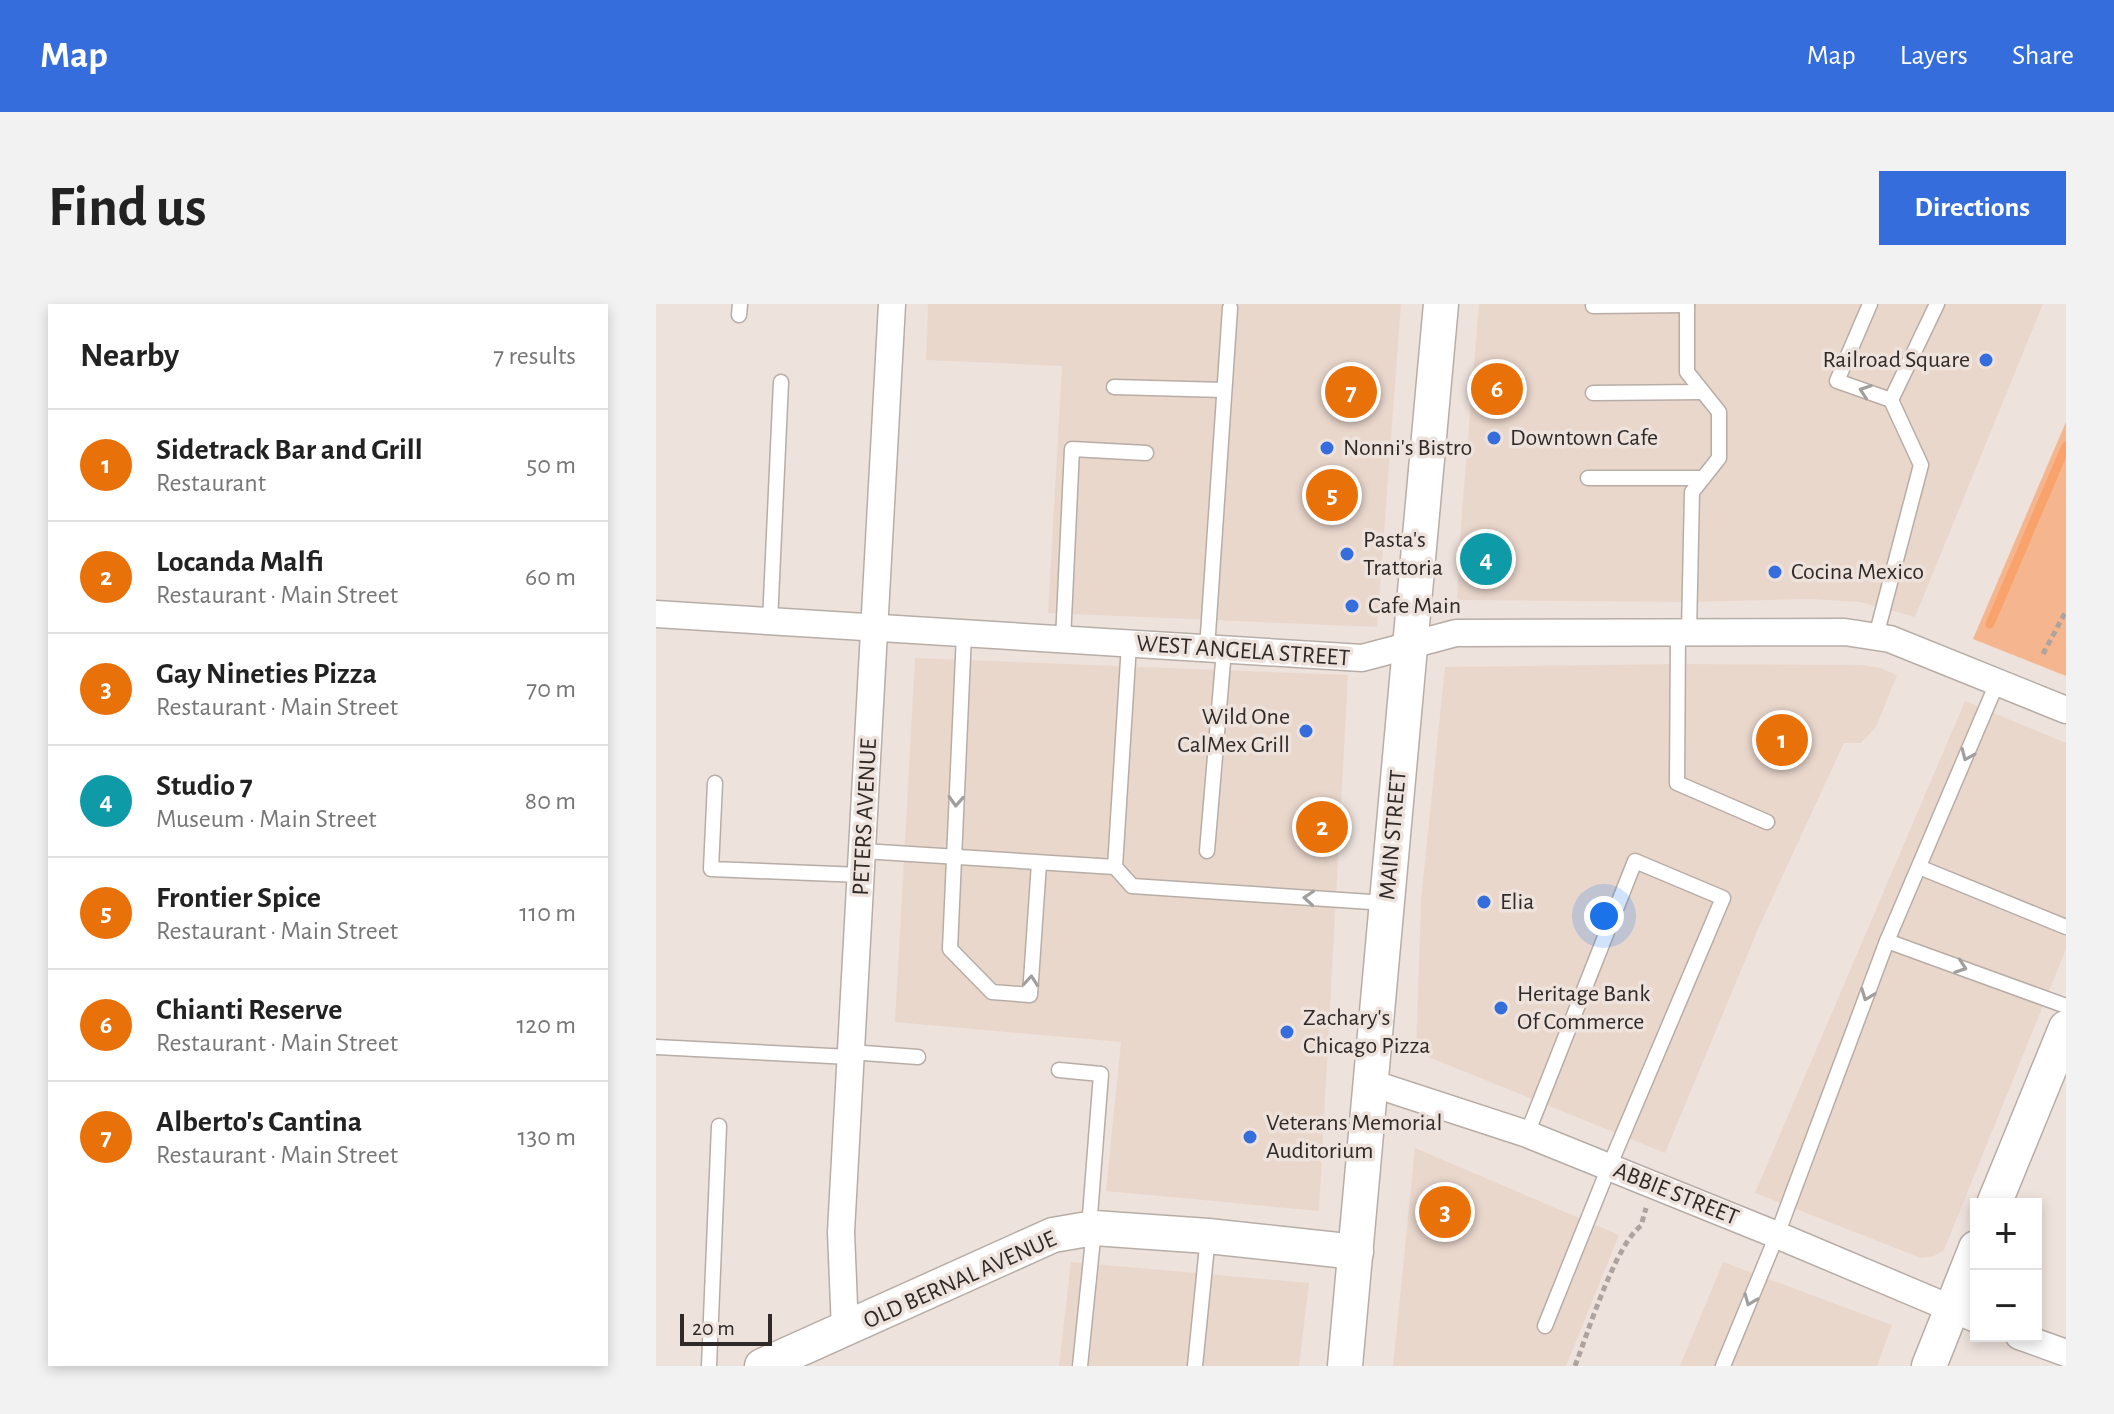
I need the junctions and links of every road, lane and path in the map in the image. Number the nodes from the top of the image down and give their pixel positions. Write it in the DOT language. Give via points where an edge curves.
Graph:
graph roads {
  1 [pos="892,304"];
  2 [pos="1441,304"];
  3 [pos="1687,304"];
  4 [pos="1870,304"];
  5 [pos="1937,304"];
  6 [pos="1593,306"];
  7 [pos="1230,308"];
  8 [pos="781,382"];
  9 [pos="1114,387"];
  10 [pos="1224,390"];
  11 [pos="1703,392"];
  12 [pos="1593,393"];
  13 [pos="1891,400"];
  14 [pos="1146,453"];
  15 [pos="1588,478"];
  16 [pos="1703,478"];
  17 [pos="2066,611"];
  18 [pos="656,614"];
  19 [pos="770,622"];
  20 [pos="875,629"];
  21 [pos="1683,632"];
  22 [pos="964,634"];
  23 [pos="1876,636"];
  24 [pos="1063,640"];
  25 [pos="1129,644"];
  26 [pos="1410,646"];
  27 [pos="1216,649"];
  28 [pos="2043,654"];
  29 [pos="1997,683"];
  30 [pos="2066,710"];
  31 [pos="715,783"];
  32 [pos="1767,822"];
  33 [pos="1207,851"];
  34 [pos="953,858"];
  35 [pos="862,863"];
  36 [pos="1039,863"];
  37 [pos="1115,867"];
  38 [pos="1919,867"];
  39 [pos="1387,903"];
  40 [pos="2066,927"];
  41 [pos="1887,941"];
  42 [pos="2066,1006"];
  43 [pos="2066,1028"];
  44 [pos="656,1047"];
  45 [pos="850,1054"];
  46 [pos="918,1057"];
  47 [pos="1059,1070"];
  48 [pos="1371,1083"];
  49 [pos="719,1126"];
  50 [pos="1527,1134"];
  51 [pos="1609,1167"];
  52 [pos="1652,1184"];
  53 [pos="1996,1198"];
  54 [pos="1091,1228"];
  55 [pos="1777,1235"];
  56 [pos="1208,1236"];
  57 [pos="1356,1252"];
  58 [pos="1972,1270"];
  59 [pos="1963,1314"];
  60 [pos="1545,1326"];
  61 [pos="845,1330"];
  62 [pos="2036,1342"];
  63 [pos="2066,1353"];
  64 [pos="709,1366"];
  65 [pos="762,1366"];
  66 [pos="1080,1366"];
  67 [pos="1195,1366"];
  68 [pos="1345,1366"];
  69 [pos="1575,1366"];
  70 [pos="1723,1366"];
  71 [pos="1929,1366"];
  1 -- 20 [label="street, PETERS AVENUE"];
  2 -- 26 [label="street, MAIN STREET"];
  3 -- 6 [label="lane"];
  3 -- 11 [label="lane" via="1687,372"];
  13 -- 4 [label="lane, one-way" via="1837,381"];
  5 -- 13 [label="lane"];
  7 -- 10 [label="lane"];
  8 -- 19 [label="lane"];
  9 -- 10 [label="lane"];
  10 -- 27 [label="lane"];
  11 -- 12 [label="lane"];
  11 -- 16 [label="lane" via="1719,412 1719,458"];
  13 -- 23 [label="lane" via="1921,465"];
  14 -- 24 [label="lane" via="1072,449"];
  15 -- 16 [label="lane"];
  16 -- 21 [label="lane" via="1692,492"];
  17 -- 28 [label="path"];
  18 -- 19 [label="street, WEST ANGELA STREET"];
  19 -- 20 [label="street, WEST ANGELA STREET"];
  20 -- 22 [label="street, WEST ANGELA STREET"];
  20 -- 35 [label="street, PETERS AVENUE"];
  21 -- 23 [label="street, WEST ANGELA STREET"];
  21 -- 26 [label="street, WEST ANGELA STREET" via="1456,633"];
  21 -- 32 [label="lane" via="1677,783"];
  22 -- 24 [label="street, WEST ANGELA STREET"];
  22 -- 34 [label="lane, one-way"];
  23 -- 29 [label="street, WEST ANGELA STREET"];
  24 -- 25 [label="street, WEST ANGELA STREET"];
  25 -- 27 [label="street, WEST ANGELA STREET"];
  25 -- 37 [label="lane"];
  26 -- 27 [label="street, WEST ANGELA STREET" via="1362,658"];
  26 -- 39 [label="street, MAIN STREET"];
  27 -- 33 [label="lane"];
  29 -- 30 [label="street, WEST ANGELA STREET"];
  29 -- 38 [label="lane, one-way"];
  31 -- 35 [label="lane" via="711,869"];
  34 -- 35 [label="lane"];
  34 -- 36 [label="lane"];
  34 -- 36 [label="lane, one-way" via="950,949 992,992 1030,995"];
  35 -- 45 [label="street, PETERS AVENUE"];
  36 -- 37 [label="lane"];
  39 -- 37 [label="lane, one-way" via="1132,886"];
  38 -- 40 [label="lane"];
  38 -- 41 [label="lane"];
  39 -- 48 [label="street, MAIN STREET"];
  41 -- 42 [label="lane, one-way"];
  41 -- 55 [label="lane, one-way"];
  43 -- 53 [label="street"];
  44 -- 45 [label="lane"];
  45 -- 46 [label="lane"];
  45 -- 61 [label="street, PETERS AVENUE" via="841,1232"];
  47 -- 54 [label="lane" via="1101,1074"];
  48 -- 50 [label="street, ABBIE STREET"];
  48 -- 57 [label="street, MAIN STREET"];
  49 -- 64 [label="lane"];
  50 -- 51 [label="street, ABBIE STREET"];
  50 -- 51 [label="lane" via="1635,861 1723,898"];
  51 -- 52 [label="street, ABBIE STREET"];
  51 -- 60 [label="lane"];
  52 -- 55 [label="street, ABBIE STREET"];
  52 -- 69 [label="path" via="1641,1226 1631,1233"];
  54 -- 56 [label="street, OLD BERNAL AVENUE"];
  54 -- 61 [label="street, OLD BERNAL AVENUE" via="1053,1235"];
  54 -- 66 [label="lane"];
  55 -- 59 [label="street, ABBIE STREET"];
  55 -- 70 [label="lane, one-way"];
  56 -- 57 [label="street, OLD BERNAL AVENUE"];
  56 -- 67 [label="lane"];
  57 -- 68 [label="street, MAIN STREET"];
  58 -- 59 [label="street"];
  59 -- 71 [label="street"];
  61 -- 65 [label="street, OLD BERNAL AVENUE"];
  62 -- 63 [label="street"];
}
